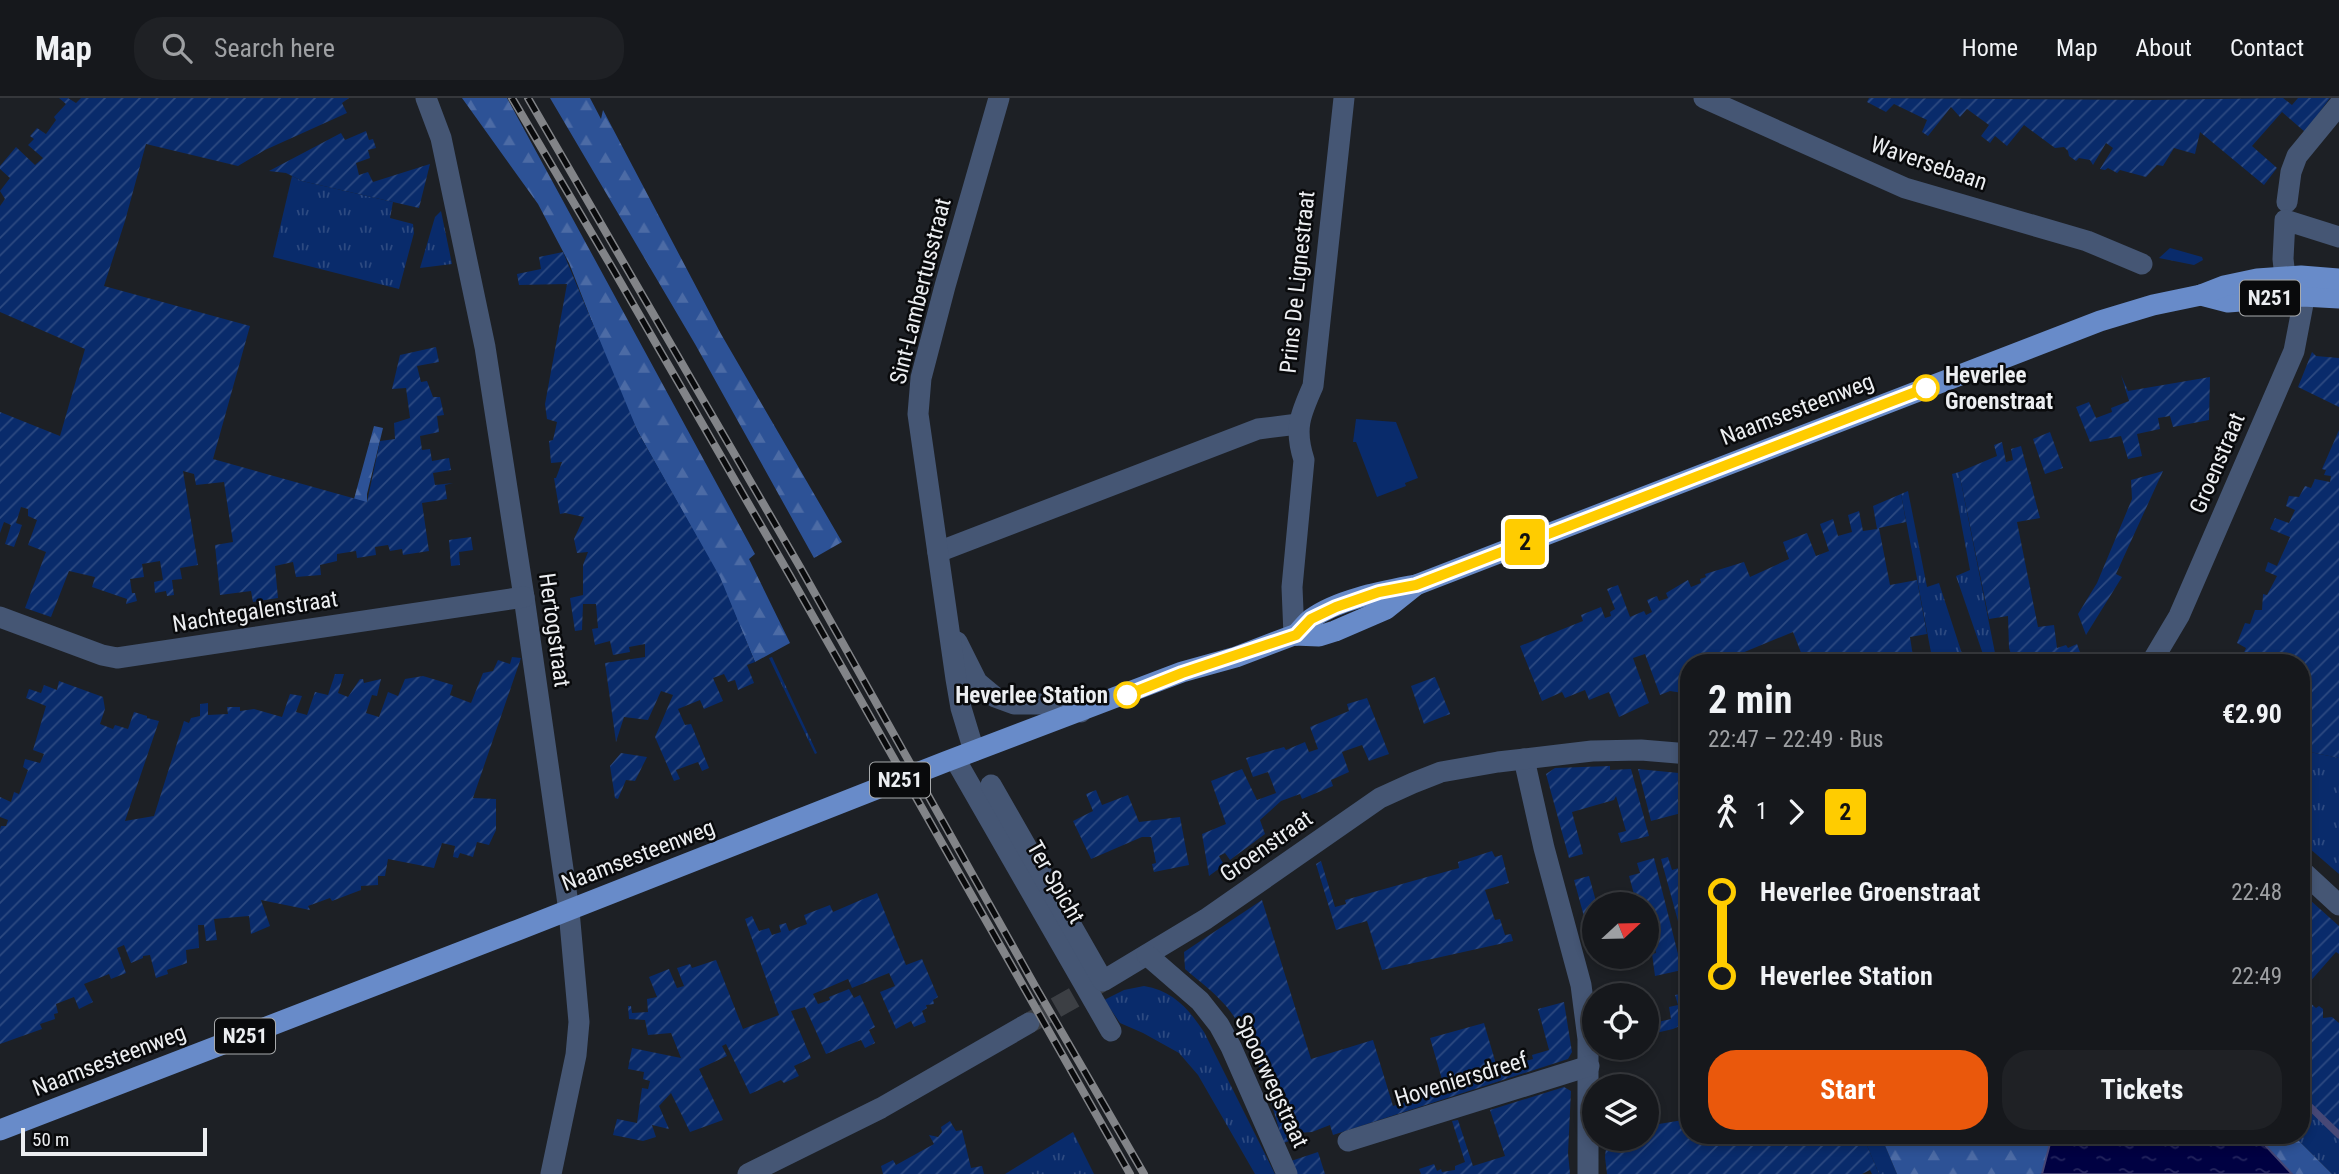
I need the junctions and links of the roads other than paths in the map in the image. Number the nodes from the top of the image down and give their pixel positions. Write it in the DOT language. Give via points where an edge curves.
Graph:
graph roads {
  1 [pos="426,98"];
  2 [pos="999,98"];
  3 [pos="1344,98"];
  4 [pos="1704,98"];
  5 [pos="2339,105"];
  6 [pos="2286,211"];
  7 [pos="2339,237"];
  8 [pos="2142,264"];
  9 [pos="2339,279"];
  10 [pos="2294,286"];
  11 [pos="2339,298"];
  12 [pos="1298,424"];
  13 [pos="938,552"];
  14 [pos="524,597"];
  15 [pos="0,617"];
  16 [pos="949,624"];
  17 [pos="1295,635"];
  18 [pos="2156,654"];
  19 [pos="1081,712"];
  20 [pos="1680,753"];
  21 [pos="965,755"];
  22 [pos="1524,758"];
  23 [pos="991,786"];
  24 [pos="2310,878"];
  25 [pos="2339,905"];
  26 [pos="569,911"];
  27 [pos="1147,955"];
  28 [pos="1029,1023"];
  29 [pos="1111,1031"];
  30 [pos="1589,1066"];
  31 [pos="0,1130"];
  32 [pos="1348,1141"];
  33 [pos="551,1174"];
  34 [pos="748,1174"];
  35 [pos="1287,1174"];
  36 [pos="1588,1174"];
  1 -- 14 [label="street, Hertogstraat" via="443,147 485,347"];
  2 -- 13 [label="street, Sint-Lambertusstraat" via="921,378 918,414"];
  3 -- 12 [label="street, Prins De Lignestraat" via="1313,386"];
  4 -- 8 [label="street, Waversebaan" via="1905,188 2087,241"];
  5 -- 6 [label="street, Groenstraat" via="2297,156"];
  6 -- 7 [label="street"];
  6 -- 10 [label="street, Groenstraat"];
  9 -- 10 [label="main road, Naamsesteenweg / N251"];
  10 -- 11 [label="main road, Naamsesteenweg / N251"];
  10 -- 17 [label="main road, Naamsesteenweg / N251" via="2228,302 2201,295 2100,321 1416,585 1386,609 1345,627 1319,636"];
  10 -- 18 [label="street, Groenstraat" via="2302,315 2294,351 2179,616"];
  12 -- 13 [label="street" via="1258,429"];
  12 -- 17 [label="street" via="1304,460 1292,587"];
  13 -- 16 [label="street, Sint-Lambertusstraat"];
  14 -- 15 [label="street, Nachtegalenstraat" via="117,658"];
  14 -- 26 [label="street, Hertogstraat"];
  16 -- 19 [label="street, Sint-Lambertusstraat" via="977,682 995,697 1014,704 1059,704"];
  16 -- 21 [label="street, Sint-Lambertusstraat"];
  17 -- 19 [label="main road, Naamsesteenweg / N251"];
  19 -- 21 [label="main road, Naamsesteenweg / N251"];
  20 -- 22 [label="street, Groenstraat" via="1592,751"];
  21 -- 26 [label="main road, Naamsesteenweg / N251"];
  21 -- 29 [label="street, Ter Spicht"];
  22 -- 27 [label="street, Groenstraat" via="1440,772 1380,798"];
  22 -- 30 [label="street" via="1581,985"];
  23 -- 27 [label="street, Groenstraat" via="1103,981"];
  24 -- 25 [label="street"];
  26 -- 31 [label="main road, Naamsesteenweg / N251"];
  26 -- 33 [label="street, Hertogstraat" via="579,1022"];
  27 -- 35 [label="street, Spoorwegstraat" via="1219,1024"];
  28 -- 34 [label="street" via="881,1108"];
  30 -- 32 [label="street, Hoveniersdreef"];
  30 -- 36 [label="street"];
}
